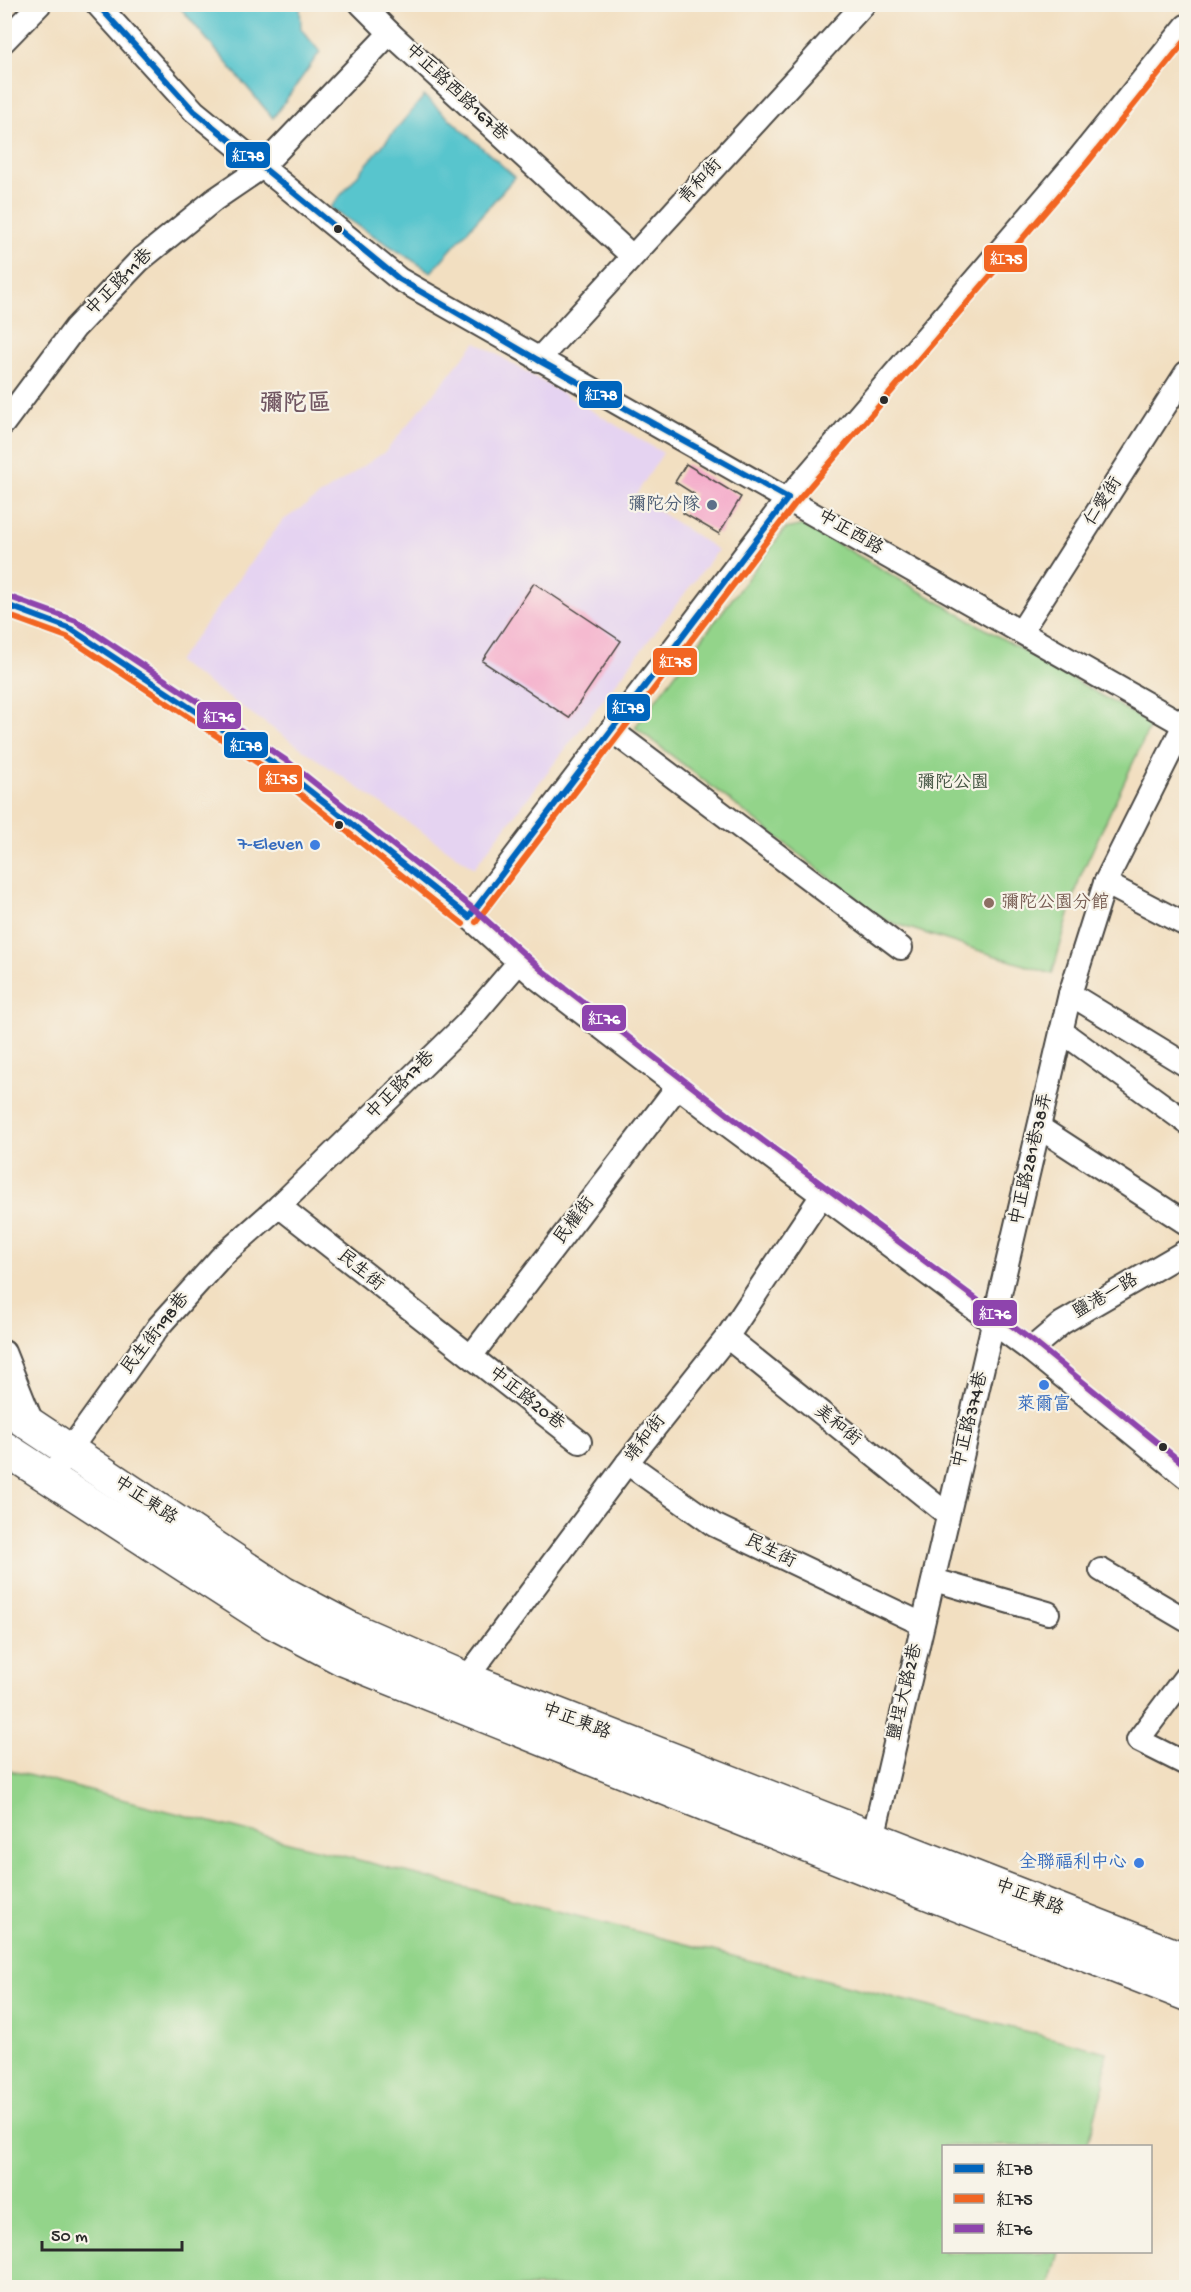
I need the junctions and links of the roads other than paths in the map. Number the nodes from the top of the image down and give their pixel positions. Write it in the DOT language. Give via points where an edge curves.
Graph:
graph roads {
  1 [pos="40,4"];
  2 [pos="97,4"];
  3 [pos="361,4"];
  4 [pos="864,4"];
  5 [pos="1186,26"];
  6 [pos="390,33"];
  7 [pos="4,41"];
  8 [pos="261,168"];
  9 [pos="632,256"];
  10 [pos="538,360"];
  11 [pos="1186,374"];
  12 [pos="4,423"];
  13 [pos="788,498"];
  14 [pos="4,604"];
  15 [pos="1022,630"];
  16 [pos="1186,724"];
  17 [pos="612,730"];
  18 [pos="1105,884"];
  19 [pos="469,917"];
  20 [pos="1186,925"];
  21 [pos="901,948"];
  22 [pos="519,962"];
  23 [pos="1070,994"];
  24 [pos="1061,1031"];
  25 [pos="1186,1065"];
  26 [pos="678,1086"];
  27 [pos="1186,1122"];
  28 [pos="1040,1128"];
  29 [pos="822,1195"];
  30 [pos="279,1206"];
  31 [pos="1186,1223"];
  32 [pos="1186,1251"];
  33 [pos="994,1324"];
  34 [pos="727,1337"];
  35 [pos="1030,1350"];
  36 [pos="4,1352"];
  37 [pos="471,1356"];
  38 [pos="4,1407"];
  39 [pos="34,1427"];
  40 [pos="580,1442"];
  41 [pos="4,1448"];
  42 [pos="69,1450"];
  43 [pos="627,1463"];
  44 [pos="1186,1477"];
  45 [pos="51,1479"];
  46 [pos="948,1515"];
  47 [pos="1101,1570"];
  48 [pos="934,1580"];
  49 [pos="1048,1613"];
  50 [pos="1186,1620"];
  51 [pos="922,1624"];
  52 [pos="1186,1676"];
  53 [pos="466,1679"];
  54 [pos="1186,1764"];
  55 [pos="873,1836"];
  56 [pos="867,1869"];
  57 [pos="1186,1960"];
  58 [pos="1186,1994"];
  1 -- 7 [label="street"];
  2 -- 8 [label="street, 中正西路" via="194,111"];
  3 -- 6 [label="street"];
  4 -- 9 [label="street, 青和街"];
  5 -- 13 [label="street" via="1080,157"];
  6 -- 8 [label="street, 中正路西路167巷"];
  6 -- 9 [label="street, 中正路西路167巷"];
  8 -- 10 [label="street, 中正西路" via="399,279"];
  8 -- 12 [label="street, 中正路11巷" via="214,200 139,261 75,328"];
  9 -- 10 [label="street, 青和街"];
  10 -- 13 [label="street, 中正西路"];
  11 -- 15 [label="street, 仁愛街"];
  13 -- 15 [label="street, 中正西路"];
  13 -- 17 [label="street"];
  14 -- 19 [label="street" via="71,629 269,760"];
  15 -- 16 [label="street, 中正西路"];
  16 -- 18 [label="street, 中正路281巷38弄"];
  17 -- 19 [label="street"];
  17 -- 21 [label="street"];
  18 -- 20 [label="street"];
  18 -- 23 [label="street, 中正路281巷38弄"];
  19 -- 22 [label="street"];
  22 -- 26 [label="street"];
  22 -- 30 [label="street, 中正路17巷" via="466,1024"];
  23 -- 24 [label="street, 中正路281巷38弄"];
  23 -- 25 [label="street"];
  24 -- 27 [label="street"];
  24 -- 28 [label="street, 中正路281巷38弄"];
  26 -- 29 [label="street"];
  26 -- 37 [label="street, 民權街"];
  28 -- 31 [label="street"];
  28 -- 33 [label="street, 中正路281巷38弄"];
  29 -- 33 [label="street"];
  29 -- 34 [label="street, 靖和街"];
  30 -- 37 [label="street, 民生街"];
  30 -- 42 [label="street, 民生街198巷" via="222,1256 159,1326"];
  32 -- 35 [label="street, 鹽港一路" via="1062,1323"];
  33 -- 35 [label="street"];
  33 -- 46 [label="street, 中正路374巷"];
  34 -- 43 [label="street, 靖和街"];
  34 -- 46 [label="street, 美和街"];
  35 -- 44 [label="street"];
  36 -- 39 [label="street"];
  37 -- 40 [label="street, 中正路20巷"];
  38 -- 39 [label="main road, 中正東路"];
  39 -- 42 [label="main road, 中正東路"];
  41 -- 45 [label="main road, 中正東路"];
  42 -- 45 [label="street, 民生街198巷"];
  42 -- 53 [label="main road, 中正東路" via="283,1593 351,1629"];
  43 -- 51 [label="street, 民生街" via="714,1525"];
  43 -- 53 [label="street, 靖和街"];
  45 -- 56 [label="main road, 中正東路" via="273,1622 343,1659"];
  46 -- 48 [label="street, 鹽埕大路2巷"];
  47 -- 50 [label="street"];
  48 -- 49 [label="street"];
  48 -- 51 [label="street, 鹽埕大路2巷"];
  51 -- 55 [label="street, 鹽埕大路2巷"];
  52 -- 54 [label="street" via="1138,1740"];
  53 -- 55 [label="main road, 中正東路"];
  55 -- 56 [label="street, 鹽埕大路2巷"];
  55 -- 57 [label="main road, 中正東路"];
  56 -- 58 [label="main road, 中正東路"];
}
